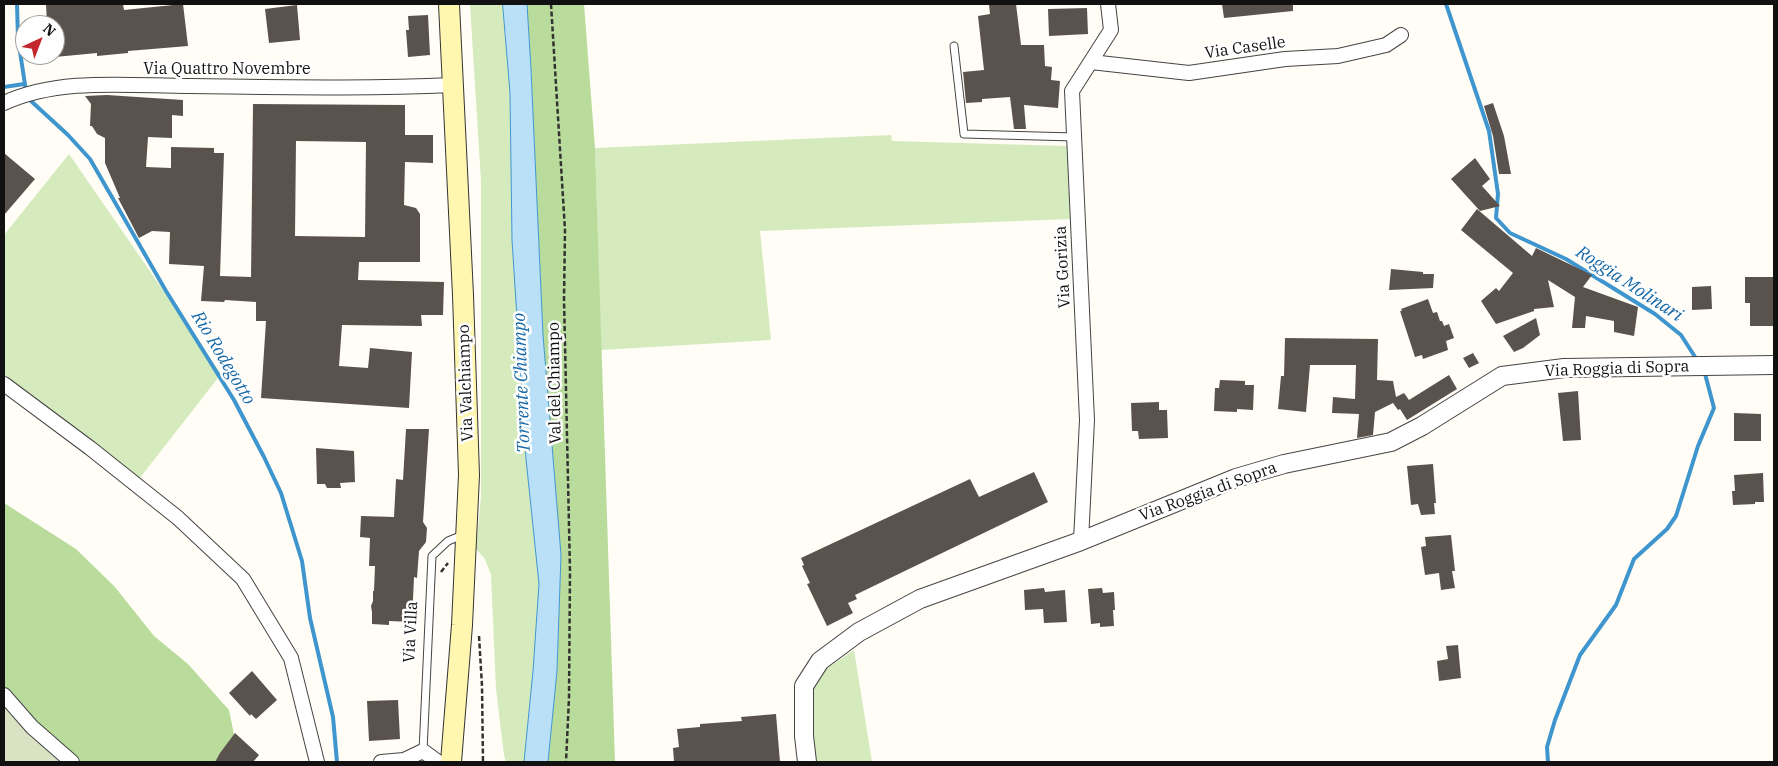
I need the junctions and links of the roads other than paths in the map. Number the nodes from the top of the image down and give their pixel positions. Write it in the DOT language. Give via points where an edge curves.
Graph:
graph roads {
  1 [pos="449,4"];
  2 [pos="1108,4"];
  3 [pos="1401,35"];
  4 [pos="954,46"];
  5 [pos="1091,62"];
  6 [pos="453,85"];
  7 [pos="4,102"];
  8 [pos="1074,137"];
  9 [pos="1774,365"];
  10 [pos="4,384"];
  11 [pos="466,534"];
  12 [pos="1081,541"];
  13 [pos="4,695"];
  14 [pos="423,750"];
  15 [pos="72,762"];
  16 [pos="317,762"];
  17 [pos="381,762"];
  18 [pos="438,762"];
  19 [pos="451,762"];
  20 [pos="807,762"];
  1 -- 6 [label="main road, Via Valchiampo"];
  2 -- 5 [label="street, Via Gorizia" via="1111,30"];
  3 -- 5 [label="street, Via Caselle" via="1386,46 1338,56 1189,74"];
  4 -- 8 [label="lane" via="964,134"];
  5 -- 8 [label="street, Via Gorizia" via="1072,92"];
  6 -- 7 [label="street, Via Quattro Novembre" via="398,88 100,86 49,88"];
  6 -- 11 [label="main road, Via Valchiampo" via="469,475"];
  8 -- 12 [label="street, Via Gorizia" via="1087,420"];
  9 -- 12 [label="street, Via Roggia di Sopra" via="1564,368 1502,376 1391,442 1284,464 1236,478"];
  10 -- 16 [label="street" via="178,518 243,579 291,658"];
  11 -- 14 [label="lane, Via Villa" via="448,541 432,556"];
  11 -- 19 [label="main road, Via Valchiampo"];
  12 -- 20 [label="street, Via Roggia di Sopra" via="920,599 859,632 820,661 804,686"];
  13 -- 15 [label="street" via="32,728"];
  14 -- 17 [label="street" via="404,760"];
  14 -- 18 [label="street"];
}
